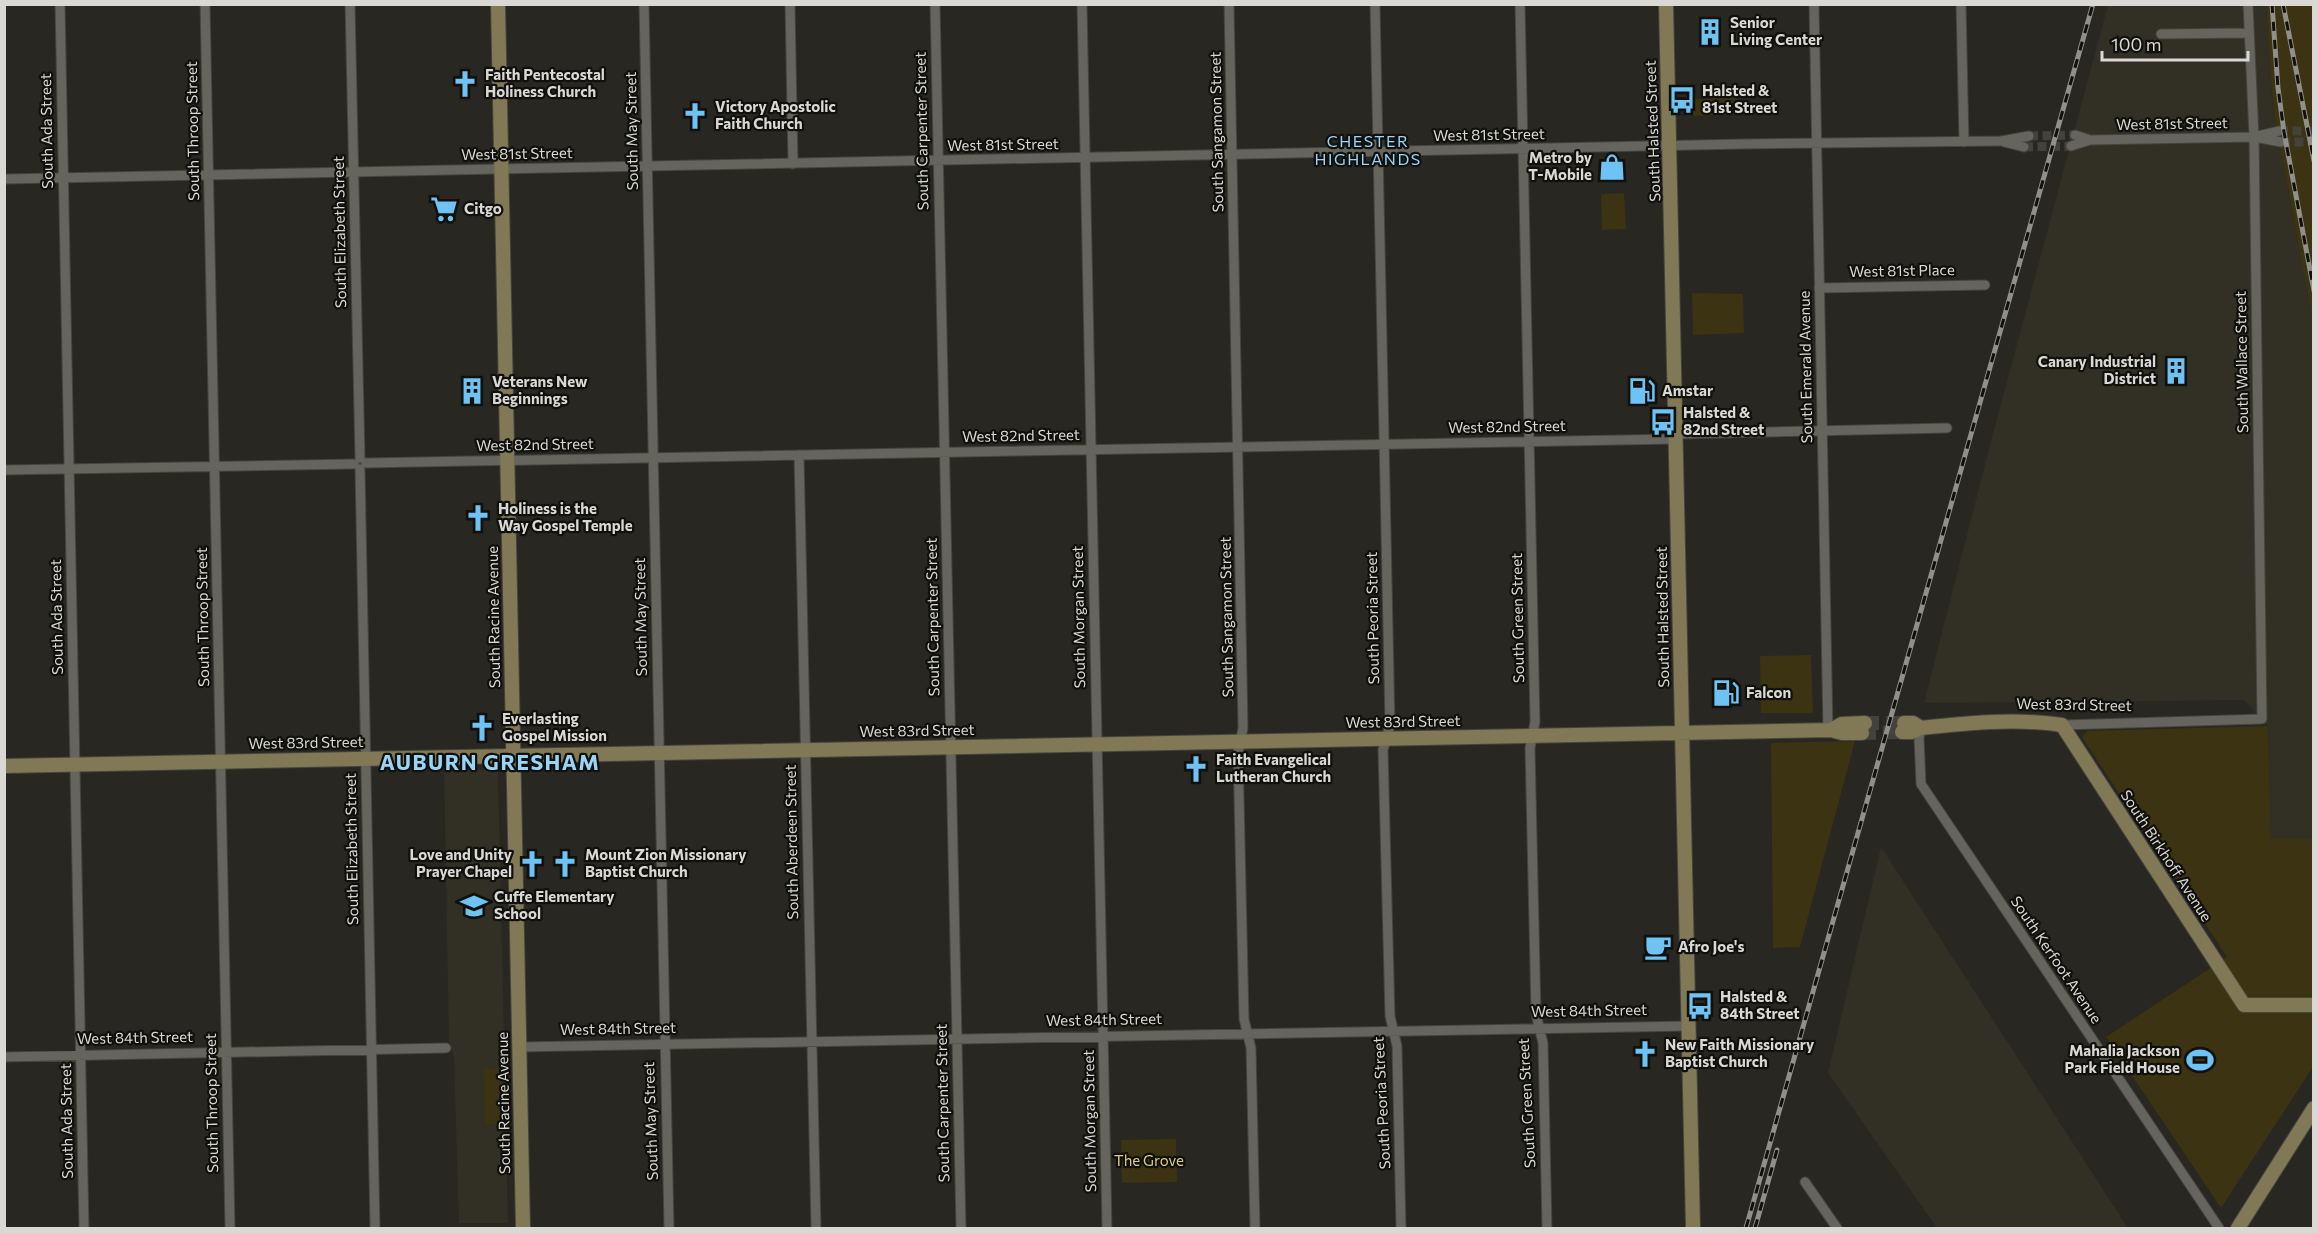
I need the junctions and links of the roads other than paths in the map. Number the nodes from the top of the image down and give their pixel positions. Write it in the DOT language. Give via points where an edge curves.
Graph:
graph roads {
  1 [pos="60,4"];
  2 [pos="205,4"];
  3 [pos="350,4"];
  4 [pos="498,4"];
  5 [pos="644,4"];
  6 [pos="790,4"];
  7 [pos="935,4"];
  8 [pos="1082,4"];
  9 [pos="1228,4"];
  10 [pos="1375,4"];
  11 [pos="1520,4"];
  12 [pos="1666,4"];
  13 [pos="1814,4"];
  14 [pos="1961,4"];
  15 [pos="2248,4"];
  16 [pos="2249,33"];
  17 [pos="2161,34"];
  18 [pos="2279,131"];
  19 [pos="2075,135"];
  20 [pos="2029,136"];
  21 [pos="2254,137"];
  22 [pos="2090,140"];
  23 [pos="2001,141"];
  24 [pos="1964,142"];
  25 [pos="2281,142"];
  26 [pos="1816,143"];
  27 [pos="1670,146"];
  28 [pos="2071,146"];
  29 [pos="2024,147"];
  30 [pos="1524,149"];
  31 [pos="1378,152"];
  32 [pos="1232,155"];
  33 [pos="1085,158"];
  34 [pos="938,161"];
  35 [pos="793,164"];
  36 [pos="648,166"];
  37 [pos="501,169"];
  38 [pos="353,172"];
  39 [pos="209,175"];
  40 [pos="63,178"];
  41 [pos="4,179"];
  42 [pos="1984,285"];
  43 [pos="1819,288"];
  44 [pos="1947,428"];
  45 [pos="1822,431"];
  46 [pos="1676,436"];
  47 [pos="1530,441"];
  48 [pos="1384,444"];
  49 [pos="1239,447"];
  50 [pos="1091,450"];
  51 [pos="944,453"];
  52 [pos="799,455"];
  53 [pos="652,458"];
  54 [pos="507,461"];
  55 [pos="360,464"];
  56 [pos="215,466"];
  57 [pos="68,469"];
  58 [pos="4,470"];
  59 [pos="2262,719"];
  60 [pos="2061,725"];
  61 [pos="1864,728"];
  62 [pos="1903,728"];
  63 [pos="1921,728"];
  64 [pos="1829,730"];
  65 [pos="1683,732"];
  66 [pos="1533,736"];
  67 [pos="1387,738"];
  68 [pos="1241,741"];
  69 [pos="1097,744"];
  70 [pos="950,747"];
  71 [pos="805,750"];
  72 [pos="659,753"];
  73 [pos="513,756"];
  74 [pos="366,759"];
  75 [pos="220,761"];
  76 [pos="75,764"];
  77 [pos="4,766"];
  78 [pos="2313,1005"];
  79 [pos="1689,1026"];
  80 [pos="1539,1029"];
  81 [pos="1394,1031"];
  82 [pos="1248,1034"];
  83 [pos="1103,1036"];
  84 [pos="957,1039"];
  85 [pos="812,1042"];
  86 [pos="664,1045"];
  87 [pos="519,1047"];
  88 [pos="446,1048"];
  89 [pos="372,1049"];
  90 [pos="226,1053"];
  91 [pos="80,1056"];
  92 [pos="4,1057"];
  93 [pos="2313,1108"];
  94 [pos="1805,1182"];
  95 [pos="84,1228"];
  96 [pos="230,1228"];
  97 [pos="375,1228"];
  98 [pos="523,1228"];
  99 [pos="669,1228"];
  100 [pos="816,1228"];
  101 [pos="961,1228"];
  102 [pos="1107,1228"];
  103 [pos="1255,1228"];
  104 [pos="1401,1228"];
  105 [pos="1547,1228"];
  106 [pos="1693,1228"];
  107 [pos="1837,1228"];
  108 [pos="2219,1228"];
  109 [pos="2238,1228"];
  1 -- 40 [label="street, South Ada Street"];
  2 -- 39 [label="street, South Throop Street"];
  3 -- 38 [label="street, South Elizabeth Street"];
  4 -- 37 [label="street, South Racine Avenue"];
  5 -- 36 [label="street, South May Street"];
  6 -- 35 [label="street"];
  7 -- 34 [label="street, South Carpenter Street"];
  8 -- 33 [label="street, South Morgan Street"];
  9 -- 32 [label="street, South Sangamon Street"];
  10 -- 31 [label="street, South Peoria Street"];
  11 -- 30 [label="street, South Green Street"];
  12 -- 27 [label="street, South Halsted Street"];
  13 -- 26 [label="street, South Emerald Avenue"];
  14 -- 24 [label="street"];
  15 -- 16 [label="street, South Wallace Street"];
  16 -- 17 [label="street"];
  16 -- 21 [label="street, South Wallace Street"];
  18 -- 21 [label="street, West 81st Street"];
  19 -- 22 [label="street, West 81st Street"];
  20 -- 23 [label="street, West 81st Street"];
  21 -- 22 [label="street, West 81st Street"];
  21 -- 25 [label="street, West 81st Street"];
  21 -- 59 [label="street, South Wallace Street"];
  22 -- 28 [label="street, West 81st Street"];
  23 -- 24 [label="street, West 81st Street"];
  23 -- 29 [label="street, West 81st Street"];
  24 -- 26 [label="street, West 81st Street"];
  26 -- 27 [label="street, West 81st Street"];
  26 -- 43 [label="street, South Emerald Avenue"];
  27 -- 30 [label="street, West 81st Street"];
  27 -- 46 [label="street, South Halsted Street"];
  30 -- 31 [label="street, West 81st Street"];
  30 -- 47 [label="street, South Green Street"];
  31 -- 32 [label="street, West 81st Street"];
  31 -- 48 [label="street, South Peoria Street"];
  32 -- 33 [label="street, West 81st Street"];
  32 -- 49 [label="street, South Sangamon Street"];
  33 -- 34 [label="street, West 81st Street"];
  33 -- 50 [label="street, South Morgan Street"];
  34 -- 35 [label="street, West 81st Street"];
  34 -- 51 [label="street, South Carpenter Street"];
  35 -- 36 [label="street, West 81st Street"];
  36 -- 37 [label="street, West 81st Street"];
  36 -- 53 [label="street, South May Street"];
  37 -- 38 [label="street, West 81st Street"];
  37 -- 54 [label="street, South Racine Avenue"];
  38 -- 39 [label="street, West 81st Street"];
  38 -- 55 [label="street, South Elizabeth Street"];
  39 -- 40 [label="street, West 81st Street"];
  39 -- 56 [label="street, South Throop Street"];
  40 -- 41 [label="street, West 81st Street"];
  40 -- 57 [label="street, South Ada Street"];
  42 -- 43 [label="street, West 81st Place"];
  43 -- 45 [label="street, South Emerald Avenue"];
  44 -- 45 [label="street, West 82nd Street"];
  45 -- 46 [label="street, West 82nd Street"];
  45 -- 64 [label="street, South Emerald Avenue"];
  46 -- 47 [label="street, West 82nd Street"];
  46 -- 65 [label="street, South Halsted Street"];
  47 -- 48 [label="street, West 82nd Street"];
  47 -- 66 [label="street, South Green Street"];
  48 -- 49 [label="street, West 82nd Street"];
  48 -- 67 [label="street, South Peoria Street" via="1390,725"];
  49 -- 50 [label="street, West 82nd Street"];
  49 -- 68 [label="street, South Sangamon Street" via="1244,728"];
  50 -- 51 [label="street, West 82nd Street"];
  50 -- 69 [label="street, South Morgan Street"];
  51 -- 52 [label="street, West 82nd Street"];
  51 -- 70 [label="street, South Carpenter Street"];
  52 -- 53 [label="street, West 82nd Street"];
  52 -- 71 [label="street, South Aberdeen Street"];
  53 -- 54 [label="street, West 82nd Street"];
  53 -- 72 [label="street, South May Street"];
  54 -- 55 [label="street, West 82nd Street"];
  54 -- 73 [label="street, South Racine Avenue"];
  55 -- 56 [label="street, West 82nd Street"];
  55 -- 74 [label="street, South Elizabeth Street"];
  56 -- 57 [label="street, West 82nd Street"];
  56 -- 75 [label="street, South Throop Street"];
  57 -- 58 [label="street, West 82nd Street"];
  57 -- 76 [label="street, South Ada Street"];
  59 -- 60 [label="street, West 83rd Street"];
  60 -- 63 [label="street, West 83rd Street" via="2008,721"];
  60 -- 78 [label="street, South Birkhoff Avenue" via="2244,1005"];
  61 -- 64 [label="street, West 83rd Street" via="1842,734"];
  62 -- 63 [label="street, West 83rd Street" via="1911,732"];
  63 -- 108 [label="street, South Kerfoot Avenue" via="1921,784"];
  64 -- 65 [label="street, West 83rd Street"];
  65 -- 66 [label="street, West 83rd Street"];
  65 -- 79 [label="street, South Halsted Street"];
  66 -- 67 [label="street, West 83rd Street"];
  66 -- 80 [label="street, South Green Street" via="1530,748"];
  67 -- 68 [label="street, West 83rd Street"];
  67 -- 81 [label="street, South Peoria Street" via="1383,750 1390,1016"];
  68 -- 69 [label="street, West 83rd Street"];
  68 -- 82 [label="street, South Sangamon Street" via="1238,753 1244,1019"];
  69 -- 70 [label="street, West 83rd Street"];
  69 -- 83 [label="street, South Morgan Street"];
  70 -- 71 [label="street, West 83rd Street"];
  70 -- 84 [label="street, South Carpenter Street"];
  71 -- 72 [label="street, West 83rd Street"];
  71 -- 85 [label="street, South Aberdeen Street"];
  72 -- 73 [label="street, West 83rd Street"];
  72 -- 86 [label="street, South May Street"];
  73 -- 74 [label="street, West 83rd Street"];
  73 -- 87 [label="street, South Racine Avenue"];
  74 -- 75 [label="street, West 83rd Street"];
  74 -- 89 [label="street, South Elizabeth Street"];
  75 -- 76 [label="street, West 83rd Street"];
  75 -- 90 [label="street, South Throop Street"];
  76 -- 77 [label="street, West 83rd Street"];
  76 -- 91 [label="street, South Ada Street"];
  79 -- 80 [label="street, West 84th Street"];
  79 -- 106 [label="street, South Halsted Street"];
  80 -- 81 [label="street, West 84th Street"];
  80 -- 105 [label="street, South Green Street" via="1543,1043"];
  81 -- 82 [label="street, West 84th Street"];
  81 -- 104 [label="street, South Peoria Street"];
  82 -- 83 [label="street, West 84th Street"];
  82 -- 103 [label="street, South Sangamon Street"];
  83 -- 84 [label="street, West 84th Street"];
  83 -- 102 [label="street, South Morgan Street"];
  84 -- 85 [label="street, West 84th Street"];
  84 -- 101 [label="street, South Carpenter Street"];
  85 -- 86 [label="street, West 84th Street"];
  85 -- 100 [label="street, South Aberdeen Street"];
  86 -- 87 [label="street, West 84th Street"];
  86 -- 99 [label="street, South May Street"];
  87 -- 98 [label="street, South Racine Avenue"];
  88 -- 89 [label="street, West 84th Street"];
  89 -- 90 [label="street, West 84th Street"];
  89 -- 97 [label="street, South Elizabeth Street"];
  90 -- 91 [label="street, West 84th Street"];
  90 -- 96 [label="street, South Throop Street"];
  91 -- 92 [label="street, West 84th Street"];
  91 -- 95 [label="street, South Ada Street"];
  93 -- 109 [label="street"];
  94 -- 107 [label="street"];
}
